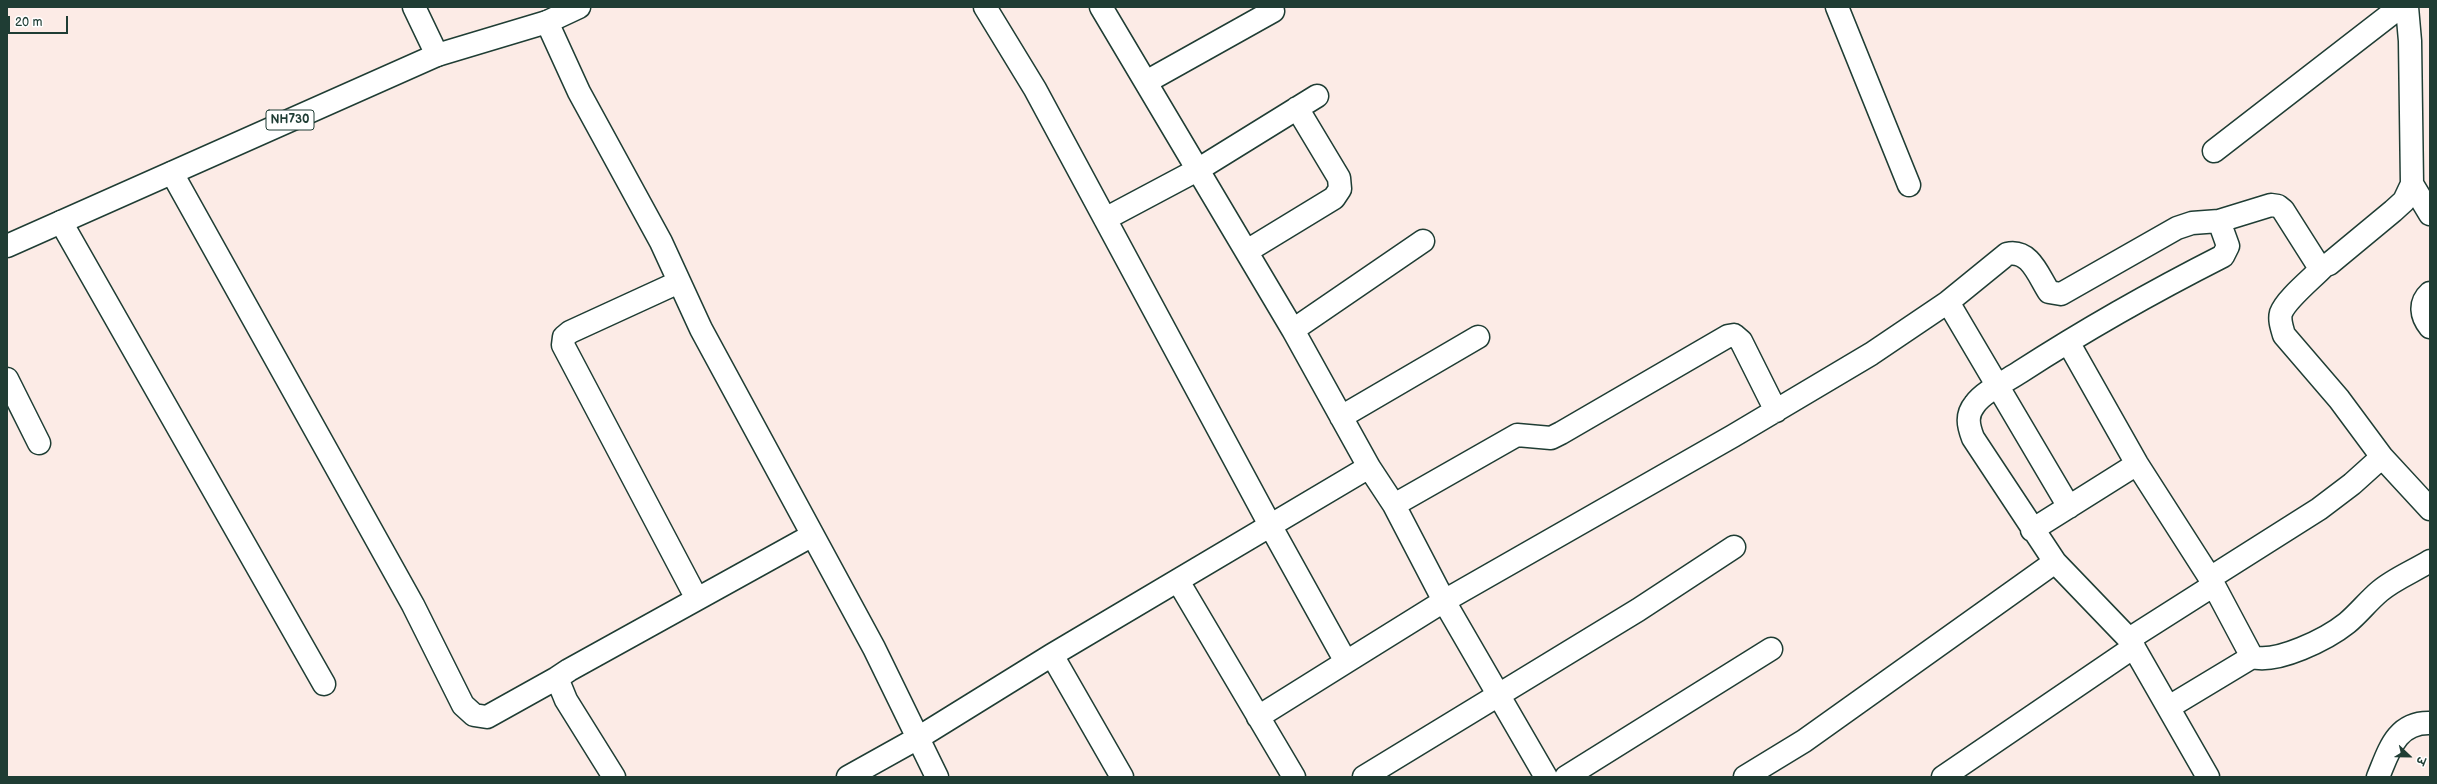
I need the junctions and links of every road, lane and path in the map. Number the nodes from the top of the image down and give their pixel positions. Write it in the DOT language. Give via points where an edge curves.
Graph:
graph roads {
  1 [pos="414,7"];
  2 [pos="579,7"];
  3 [pos="985,7"];
  4 [pos="1101,7"];
  5 [pos="1837,7"];
  6 [pos="2400,7"];
  7 [pos="2407,7"];
  8 [pos="1273,11"];
  9 [pos="547,22"];
  10 [pos="437,55"];
  11 [pos="1146,82"];
  12 [pos="1317,96"];
  13 [pos="1297,108"];
  14 [pos="2214,151"];
  15 [pos="1199,169"];
  16 [pos="172,173"];
  17 [pos="2412,184"];
  18 [pos="1909,185"];
  19 [pos="2430,214"];
  20 [pos="1105,219"];
  21 [pos="2220,221"];
  22 [pos="61,222"];
  23 [pos="1423,241"];
  24 [pos="7,246"];
  25 [pos="1247,251"];
  26 [pos="2324,266"];
  27 [pos="679,282"];
  28 [pos="2430,293"];
  29 [pos="1948,302"];
  30 [pos="2430,327"];
  31 [pos="1293,330"];
  32 [pos="1478,338"];
  33 [pos="2068,342"];
  34 [pos="7,379"];
  35 [pos="1997,387"];
  36 [pos="1776,411"];
  37 [pos="1341,417"];
  38 [pos="39,443"];
  39 [pos="2382,457"];
  40 [pos="2137,464"];
  41 [pos="1369,467"];
  42 [pos="1394,505"];
  43 [pos="2069,507"];
  44 [pos="2430,509"];
  45 [pos="1270,525"];
  46 [pos="2032,530"];
  47 [pos="811,536"];
  48 [pos="1734,547"];
  49 [pos="2430,561"];
  50 [pos="2055,562"];
  51 [pos="1178,581"];
  52 [pos="2212,582"];
  53 [pos="697,599"];
  54 [pos="1444,601"];
  55 [pos="2131,643"];
  56 [pos="1770,650"];
  57 [pos="1052,655"];
  58 [pos="2252,657"];
  59 [pos="1346,662"];
  60 [pos="558,678"];
  61 [pos="324,684"];
  62 [pos="1498,696"];
  63 [pos="2169,707"];
  64 [pos="1258,717"];
  65 [pos="2430,723"];
  66 [pos="918,738"];
  67 [pos="614,777"];
  68 [pos="848,777"];
  69 [pos="937,777"];
  70 [pos="1122,777"];
  71 [pos="1294,777"];
  72 [pos="1364,777"];
  73 [pos="1546,777"];
  74 [pos="1566,777"];
  75 [pos="1745,777"];
  76 [pos="1943,777"];
  77 [pos="2208,777"];
  78 [pos="2378,777"];
  1 -- 10 [label="main road"];
  2 -- 9 [label="main road, NH730"];
  3 -- 20 [label="main road" via="1035,89"];
  4 -- 11 [label="main road"];
  5 -- 18 [label="main road"];
  6 -- 14 [label="main road"];
  7 -- 17 [label="main road" via="2410,41"];
  8 -- 11 [label="main road"];
  9 -- 10 [label="main road, NH730"];
  9 -- 27 [label="main road" via="579,92 645,211"];
  10 -- 16 [label="main road, NH730"];
  11 -- 15 [label="main road"];
  12 -- 13 [label="main road"];
  13 -- 15 [label="main road"];
  13 -- 25 [label="main road" via="1339,178 1340,189 1334,198"];
  15 -- 20 [label="main road"];
  15 -- 25 [label="main road"];
  16 -- 22 [label="main road, NH730"];
  16 -- 60 [label="main road" via="413,605 463,705 474,715 487,716"];
  17 -- 19 [label="main road"];
  17 -- 26 [label="main road" via="2404,201"];
  20 -- 45 [label="main road"];
  21 -- 26 [label="main road" via="2271,205 2278,206 2316,262"];
  21 -- 29 [label="main road" via="2192,223 2177,228 2061,294 2048,292 2025,256 2007,254"];
  21 -- 33 [label="main road" via="2228,246 2224,256"];
  22 -- 24 [label="main road, NH730"];
  22 -- 61 [label="main road"];
  23 -- 31 [label="main road"];
  25 -- 31 [label="main road"];
  26 -- 39 [label="main road" via="2281,312 2284,334 2339,399"];
  27 -- 47 [label="main road" via="701,329"];
  27 -- 53 [label="main road" via="570,332 564,337 563,344"];
  28 -- 30 [label="main road" via="2422,305 2422,313"];
  29 -- 35 [label="main road"];
  29 -- 36 [label="main road" via="1871,354"];
  31 -- 37 [label="main road"];
  32 -- 37 [label="main road"];
  33 -- 35 [label="main road"];
  33 -- 40 [label="main road"];
  34 -- 38 [label="main road"];
  35 -- 43 [label="main road"];
  35 -- 46 [label="main road" via="1976,402 1968,423 1972,438"];
  36 -- 42 [label="main road" via="1741,341 1734,335 1728,336 1561,433 1550,438 1516,436"];
  36 -- 54 [label="main road"];
  37 -- 41 [label="main road"];
  39 -- 44 [label="main road"];
  39 -- 52 [label="main road" via="2319,509"];
  40 -- 43 [label="main road"];
  40 -- 52 [label="main road"];
  41 -- 42 [label="main road"];
  41 -- 45 [label="main road"];
  42 -- 54 [label="main road"];
  43 -- 46 [label="main road"];
  45 -- 51 [label="main road"];
  45 -- 59 [label="main road"];
  46 -- 50 [label="main road"];
  47 -- 53 [label="main road"];
  47 -- 66 [label="main road" via="874,648"];
  48 -- 62 [label="main road" via="1638,610"];
  49 -- 58 [label="main road" via="2381,590 2332,634 2277,657"];
  50 -- 55 [label="main road"];
  50 -- 75 [label="main road" via="1811,736"];
  51 -- 57 [label="main road"];
  51 -- 64 [label="main road"];
  52 -- 55 [label="main road"];
  52 -- 58 [label="main road"];
  53 -- 60 [label="main road"];
  54 -- 59 [label="main road"];
  54 -- 62 [label="main road"];
  55 -- 63 [label="main road"];
  55 -- 76 [label="main road"];
  56 -- 74 [label="main road"];
  57 -- 66 [label="main road"];
  57 -- 70 [label="main road"];
  58 -- 63 [label="main road"];
  59 -- 64 [label="main road"];
  60 -- 67 [label="main road" via="566,700"];
  62 -- 72 [label="main road"];
  62 -- 73 [label="main road"];
  63 -- 77 [label="main road"];
  64 -- 71 [label="main road"];
  65 -- 78 [label="main road" via="2415,724 2399,734"];
  66 -- 68 [label="main road"];
  66 -- 69 [label="main road"];
}
